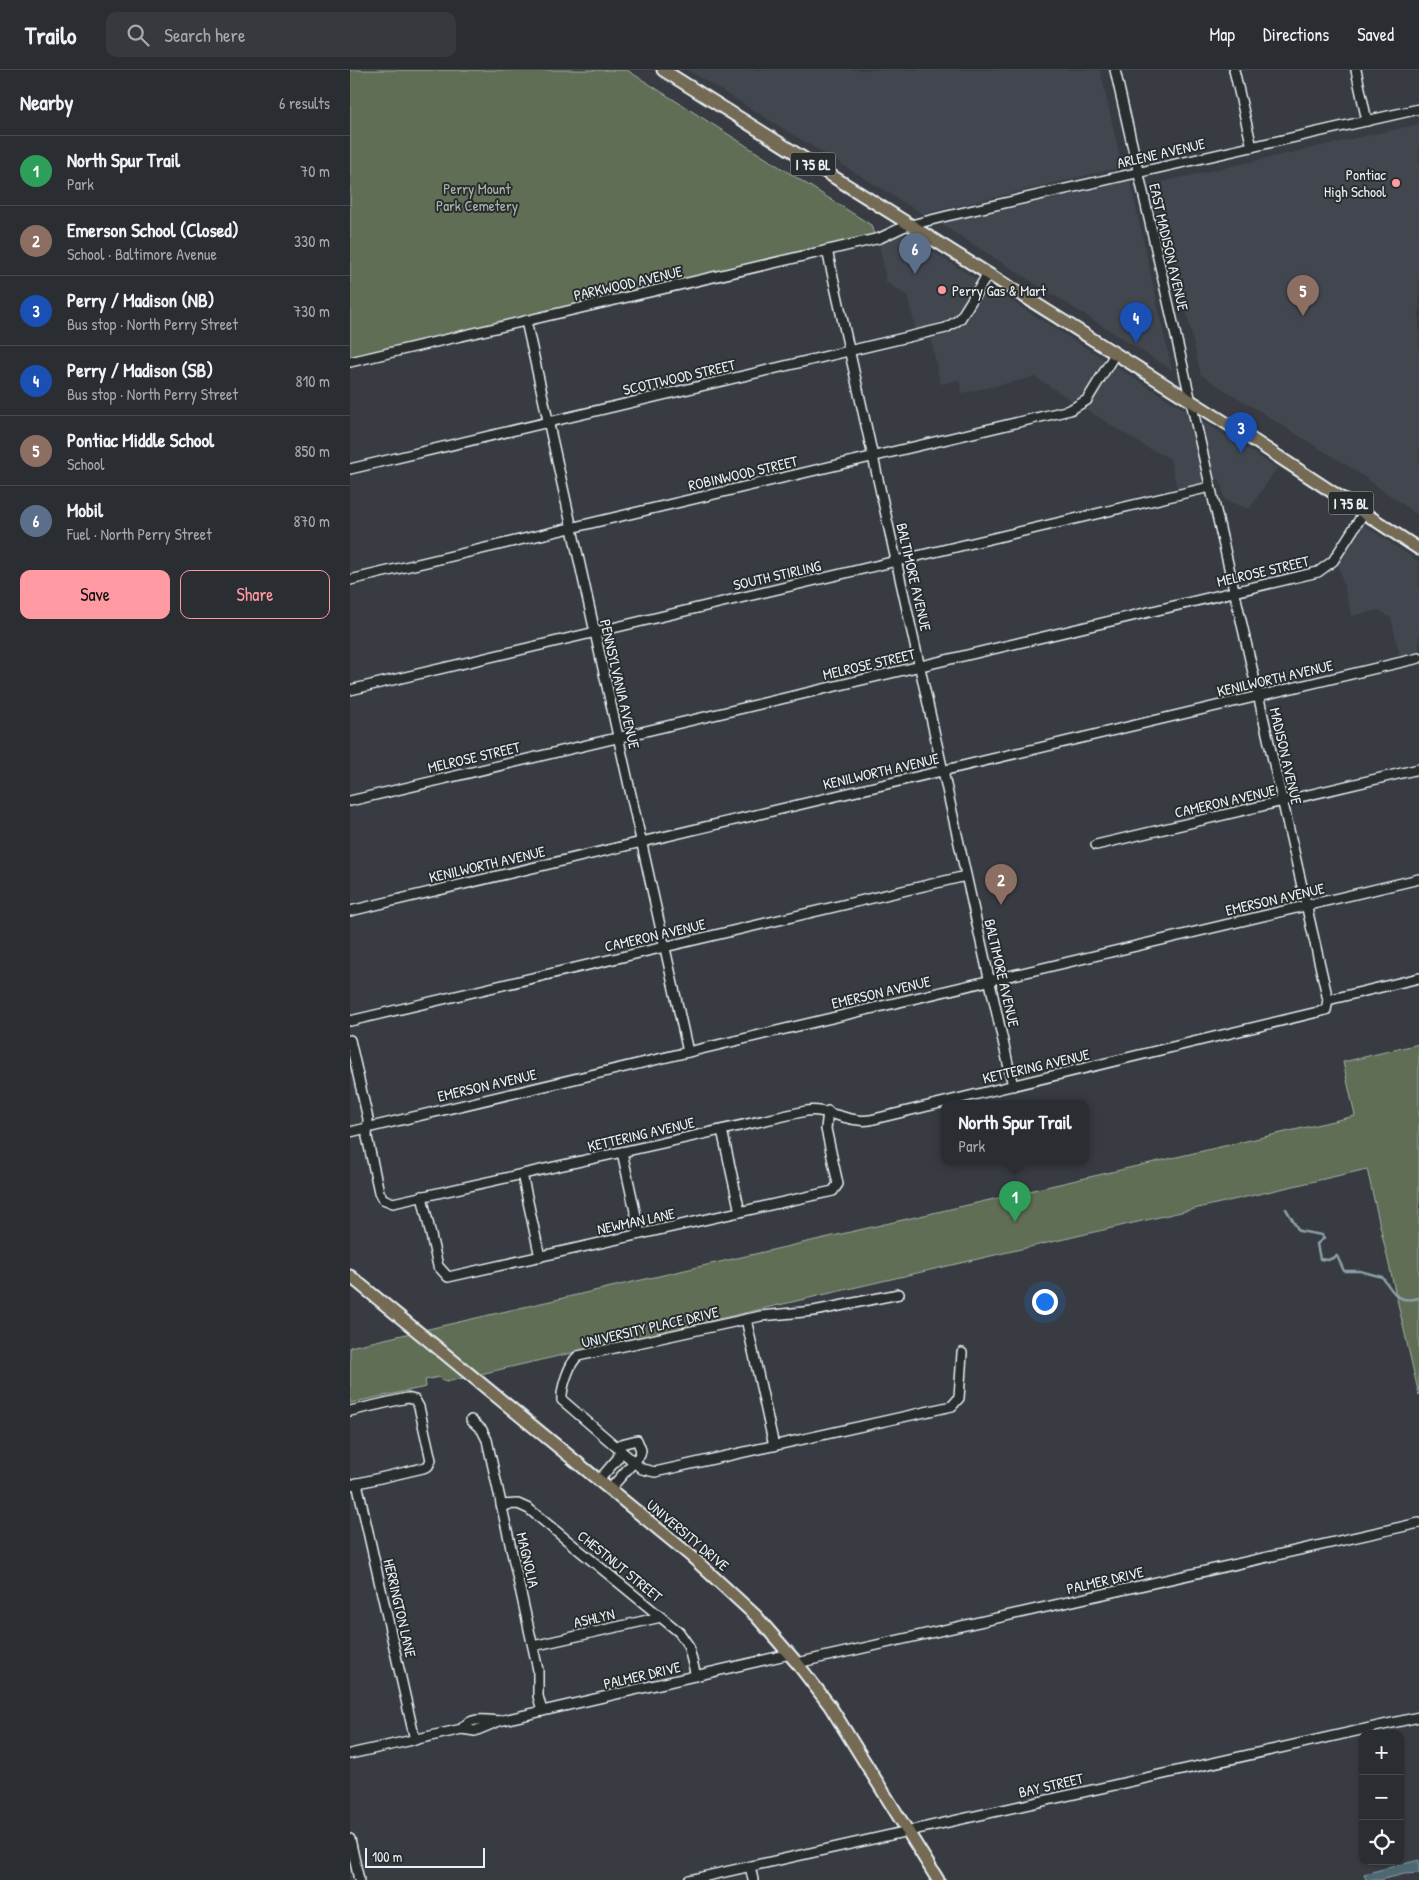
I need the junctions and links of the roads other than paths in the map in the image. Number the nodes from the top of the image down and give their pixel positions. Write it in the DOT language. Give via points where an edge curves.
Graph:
graph roads {
  1 [pos="663,70"];
  2 [pos="1115,70"];
  3 [pos="1234,70"];
  4 [pos="1356,70"];
  5 [pos="1419,109"];
  6 [pos="1368,121"];
  7 [pos="1252,147"];
  8 [pos="1138,173"];
  9 [pos="910,225"];
  10 [pos="827,250"];
  11 [pos="988,274"];
  12 [pos="526,321"];
  13 [pos="849,352"];
  14 [pos="1115,354"];
  15 [pos="350,362"];
  16 [pos="1190,401"];
  17 [pos="548,422"];
  18 [pos="873,457"];
  19 [pos="350,469"];
  20 [pos="1210,487"];
  21 [pos="1365,511"];
  22 [pos="571,528"];
  23 [pos="1419,549"];
  24 [pos="896,561"];
  25 [pos="350,580"];
  26 [pos="1234,592"];
  27 [pos="595,632"];
  28 [pos="1419,658"];
  29 [pos="919,666"];
  30 [pos="350,690"];
  31 [pos="1258,696"];
  32 [pos="618,737"];
  33 [pos="1419,769"];
  34 [pos="943,771"];
  35 [pos="350,800"];
  36 [pos="1282,801"];
  37 [pos="641,842"];
  38 [pos="1096,846"];
  39 [pos="966,876"];
  40 [pos="1419,879"];
  41 [pos="1307,905"];
  42 [pos="350,911"];
  43 [pos="665,947"];
  44 [pos="1419,978"];
  45 [pos="989,980"];
  46 [pos="1328,1000"];
  47 [pos="350,1021"];
  48 [pos="350,1040"];
  49 [pos="688,1052"];
  50 [pos="1013,1086"];
  51 [pos="954,1100"];
  52 [pos="941,1103"];
  53 [pos="828,1111"];
  54 [pos="367,1128"];
  55 [pos="722,1130"];
  56 [pos="350,1132"];
  57 [pos="622,1152"];
  58 [pos="522,1174"];
  59 [pos="422,1196"];
  60 [pos="740,1212"];
  61 [pos="640,1234"];
  62 [pos="540,1256"];
  63 [pos="350,1276"];
  64 [pos="899,1294"];
  65 [pos="746,1320"];
  66 [pos="962,1353"];
  67 [pos="350,1411"];
  68 [pos="471,1420"];
  69 [pos="774,1446"];
  70 [pos="620,1450"];
  71 [pos="633,1462"];
  72 [pos="599,1480"];
  73 [pos="354,1484"];
  74 [pos="610,1489"];
  75 [pos="501,1505"];
  76 [pos="1419,1523"];
  77 [pos="661,1617"];
  78 [pos="533,1646"];
  79 [pos="794,1659"];
  80 [pos="696,1676"];
  81 [pos="542,1711"];
  82 [pos="1419,1717"];
  83 [pos="415,1740"];
  84 [pos="350,1754"];
  85 [pos="908,1831"];
  86 [pos="350,1839"];
  87 [pos="750,1866"];
  88 [pos="359,1880"];
  89 [pos="689,1880"];
  90 [pos="753,1880"];
  91 [pos="938,1880"];
  1 -- 9 [label="main road, I 75 BL"];
  2 -- 8 [label="street, EAST MADISON AVENUE"];
  3 -- 7 [label="street"];
  4 -- 6 [label="street"];
  5 -- 6 [label="street, ARLENE AVENUE"];
  6 -- 7 [label="street, ARLENE AVENUE"];
  7 -- 8 [label="street, ARLENE AVENUE"];
  8 -- 9 [label="street, ARLENE AVENUE"];
  8 -- 16 [label="street, EAST MADISON AVENUE"];
  9 -- 10 [label="street, PARKWOOD AVENUE" via="883,237"];
  9 -- 11 [label="main road, I 75 BL"];
  10 -- 12 [label="street, PARKWOOD AVENUE"];
  10 -- 13 [label="street, BALTIMORE AVENUE"];
  11 -- 13 [label="street, SCOTTWOOD STREET" via="960,319 949,328"];
  11 -- 14 [label="main road, I 75 BL"];
  12 -- 15 [label="street, PARKWOOD AVENUE"];
  12 -- 17 [label="street, PENNSYLVANIA AVENUE"];
  13 -- 17 [label="street, SCOTTWOOD STREET"];
  13 -- 18 [label="street, BALTIMORE AVENUE"];
  14 -- 16 [label="main road, I 75 BL"];
  14 -- 18 [label="street, ROBINWOOD STREET" via="1090,396 1074,409"];
  16 -- 20 [label="street, MADISON AVENUE"];
  16 -- 21 [label="main road, I 75 BL"];
  17 -- 19 [label="street, SCOTTWOOD STREET"];
  17 -- 22 [label="street, PENNSYLVANIA AVENUE"];
  18 -- 22 [label="street, ROBINWOOD STREET"];
  18 -- 24 [label="street, BALTIMORE AVENUE"];
  20 -- 24 [label="street, SOUTH STIRLING"];
  20 -- 26 [label="street, MADISON AVENUE"];
  21 -- 23 [label="main road, I 75 BL"];
  21 -- 26 [label="street, MELROSE STREET" via="1333,561 1324,569"];
  22 -- 25 [label="street, ROBINWOOD STREET"];
  22 -- 27 [label="street, PENNSYLVANIA AVENUE"];
  24 -- 27 [label="street, SOUTH STIRLING"];
  24 -- 29 [label="street, BALTIMORE AVENUE"];
  26 -- 29 [label="street, MELROSE STREET"];
  26 -- 31 [label="street, MADISON AVENUE"];
  27 -- 30 [label="street, SOUTH STIRLING"];
  27 -- 32 [label="street, PENNSYLVANIA AVENUE"];
  28 -- 31 [label="street, KENILWORTH AVENUE"];
  29 -- 32 [label="street, MELROSE STREET"];
  29 -- 34 [label="street, BALTIMORE AVENUE"];
  31 -- 34 [label="street, KENILWORTH AVENUE"];
  31 -- 36 [label="street, MADISON AVENUE"];
  32 -- 35 [label="street, MELROSE STREET"];
  32 -- 37 [label="street, PENNSYLVANIA AVENUE"];
  33 -- 36 [label="street, CAMERON AVENUE"];
  34 -- 37 [label="street, KENILWORTH AVENUE"];
  34 -- 39 [label="street, BALTIMORE AVENUE"];
  36 -- 38 [label="street, CAMERON AVENUE"];
  36 -- 41 [label="street, MADISON AVENUE"];
  37 -- 42 [label="street, KENILWORTH AVENUE"];
  37 -- 43 [label="street, PENNSYLVANIA AVENUE"];
  39 -- 43 [label="street, CAMERON AVENUE"];
  39 -- 45 [label="street, BALTIMORE AVENUE"];
  40 -- 41 [label="street, EMERSON AVENUE"];
  41 -- 45 [label="street, EMERSON AVENUE"];
  41 -- 46 [label="street, MADISON AVENUE"];
  43 -- 47 [label="street, CAMERON AVENUE"];
  43 -- 49 [label="street, PENNSYLVANIA AVENUE"];
  44 -- 46 [label="street, KETTERING AVENUE"];
  45 -- 49 [label="street, EMERSON AVENUE"];
  45 -- 50 [label="street, BALTIMORE AVENUE"];
  46 -- 50 [label="street, KETTERING AVENUE" via="1327,1008 1320,1013"];
  48 -- 54 [label="street" via="368,1119"];
  49 -- 54 [label="street, EMERSON AVENUE"];
  50 -- 51 [label="street, KETTERING AVENUE"];
  52 -- 53 [label="street, KETTERING AVENUE" via="866,1121 851,1120"];
  53 -- 55 [label="street, KETTERING AVENUE" via="806,1111"];
  53 -- 60 [label="street, NEWMAN LANE" via="826,1129 838,1182 836,1189"];
  54 -- 56 [label="street, EMERSON AVENUE"];
  54 -- 59 [label="street, KETTERING AVENUE" via="379,1192 386,1201"];
  55 -- 57 [label="street, KETTERING AVENUE"];
  55 -- 60 [label="street"];
  57 -- 58 [label="street, KETTERING AVENUE"];
  57 -- 61 [label="street"];
  58 -- 59 [label="street, KETTERING AVENUE"];
  58 -- 62 [label="street"];
  59 -- 62 [label="street, NEWMAN LANE" via="438,1266 448,1277"];
  60 -- 61 [label="street, NEWMAN LANE"];
  61 -- 62 [label="street, NEWMAN LANE"];
  63 -- 72 [label="main road, UNIVERSITY DRIVE"];
  64 -- 65 [label="street, UNIVERSITY PLACE DRIVE" via="814,1311"];
  65 -- 69 [label="street"];
  65 -- 70 [label="street, UNIVERSITY PLACE DRIVE" via="574,1360 562,1394 563,1402"];
  66 -- 69 [label="street, UNIVERSITY PLACE DRIVE" via="960,1398 955,1405"];
  67 -- 73 [label="street" via="407,1398 415,1400 431,1458 429,1465 423,1468"];
  68 -- 75 [label="street, MAGNOLIA" via="486,1436"];
  69 -- 71 [label="street, UNIVERSITY PLACE DRIVE" via="653,1473"];
  70 -- 71 [label="street, UNIVERSITY PLACE DRIVE"];
  70 -- 71 [label="street" via="624,1442 638,1441 641,1452"];
  70 -- 72 [label="street" via="618,1458"];
  71 -- 74 [label="street"];
  72 -- 74 [label="main road, UNIVERSITY DRIVE"];
  73 -- 83 [label="street, HERRINGTON LANE"];
  74 -- 79 [label="main road, UNIVERSITY DRIVE" via="713,1574"];
  75 -- 77 [label="street, CHESTNUT STREET" via="518,1504 529,1509"];
  75 -- 78 [label="street, MAGNOLIA"];
  76 -- 79 [label="street, PALMER DRIVE"];
  77 -- 78 [label="street, ASHLYN"];
  77 -- 80 [label="street, CHESTNUT STREET" via="686,1639"];
  78 -- 81 [label="street, MAGNOLIA"];
  79 -- 80 [label="street, PALMER DRIVE"];
  79 -- 85 [label="main road, UNIVERSITY DRIVE" via="841,1723"];
  80 -- 81 [label="street, PALMER DRIVE"];
  81 -- 83 [label="street, PALMER DRIVE" via="499,1721 472,1721 462,1729"];
  82 -- 85 [label="street, BAY STREET"];
  83 -- 84 [label="street, PALMER DRIVE"];
  85 -- 87 [label="street, BAY STREET"];
  85 -- 91 [label="main road, UNIVERSITY DRIVE"];
  86 -- 88 [label="street"];
  87 -- 89 [label="street, BAY STREET"];
  87 -- 90 [label="street"];
}
